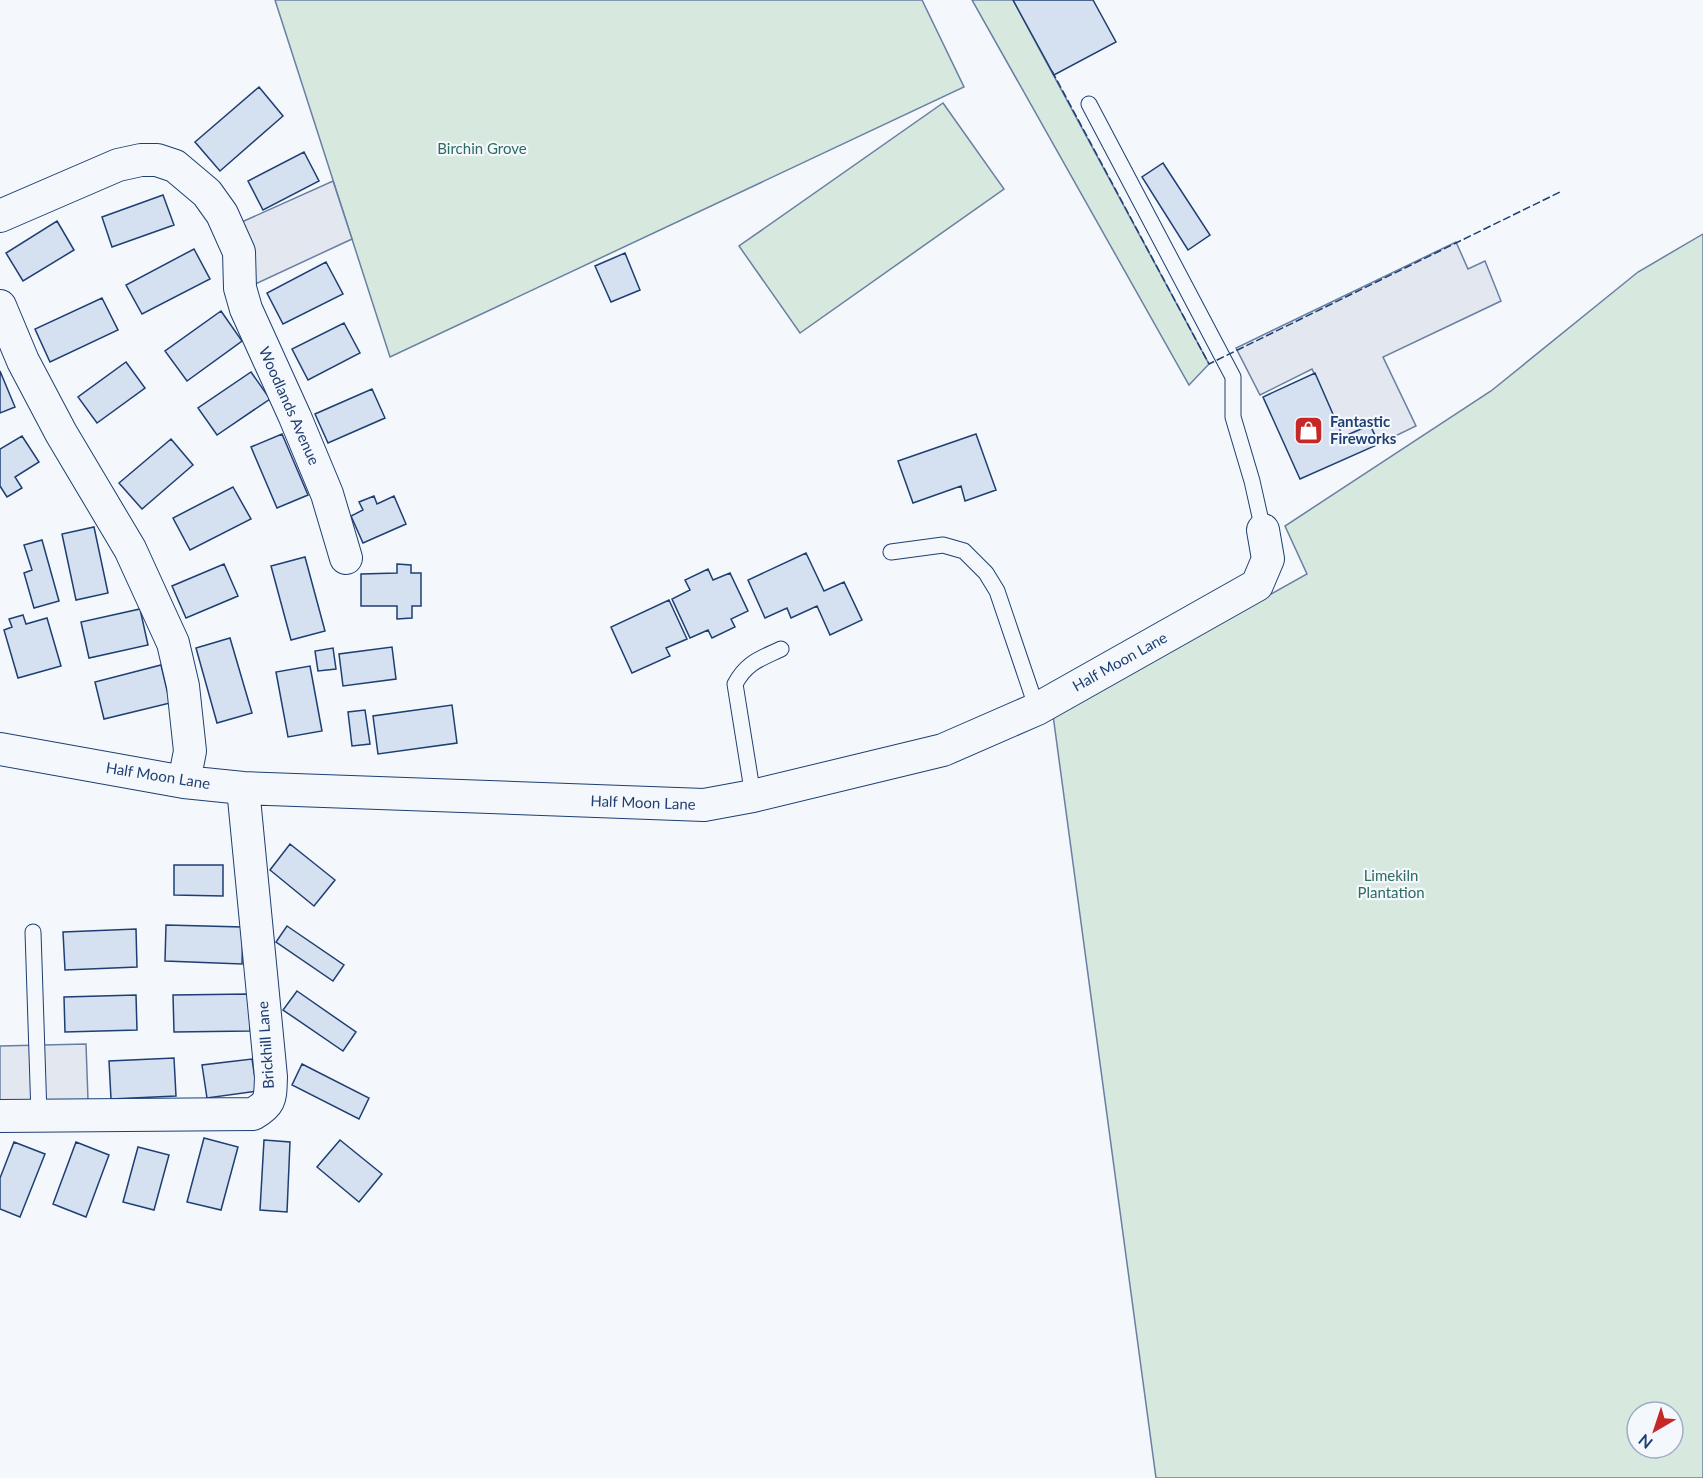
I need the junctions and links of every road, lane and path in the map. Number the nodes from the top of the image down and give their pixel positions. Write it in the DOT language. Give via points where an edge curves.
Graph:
graph roads {
  1 [pos="1089,104"];
  2 [pos="0,216"];
  3 [pos="0,307"];
  4 [pos="1263,530"];
  5 [pos="891,552"];
  6 [pos="346,558"];
  7 [pos="782,649"];
  8 [pos="1037,709"];
  9 [pos="0,749"];
  10 [pos="184,782"];
  11 [pos="243,788"];
  12 [pos="753,796"];
  13 [pos="33,932"];
  14 [pos="39,1115"];
  15 [pos="0,1116"];
  1 -- 4 [label="lane" via="1233,377 1233,417"];
  2 -- 6 [label="street, Woodlands Avenue" via="118,165 141,160 175,166 207,193 240,252 240,288 246,309 318,472"];
  3 -- 10 [label="street" via="61,433 130,549 173,643 183,686 190,751"];
  4 -- 8 [label="street, Half Moon Lane" via="1268,559 1257,585"];
  5 -- 8 [label="lane" via="943,545 964,551 986,573 997,591"];
  7 -- 12 [label="lane" via="753,662 735,684"];
  8 -- 12 [label="street, Half Moon Lane" via="943,750"];
  9 -- 10 [label="street, Half Moon Lane"];
  10 -- 11 [label="street, Half Moon Lane"];
  11 -- 12 [label="street, Half Moon Lane" via="704,805"];
  11 -- 14 [label="street, Brickhill Lane" via="271,1077 269,1101 253,1114"];
  13 -- 14 [label="lane"];
  14 -- 15 [label="street, Brickhill Lane"];
}
